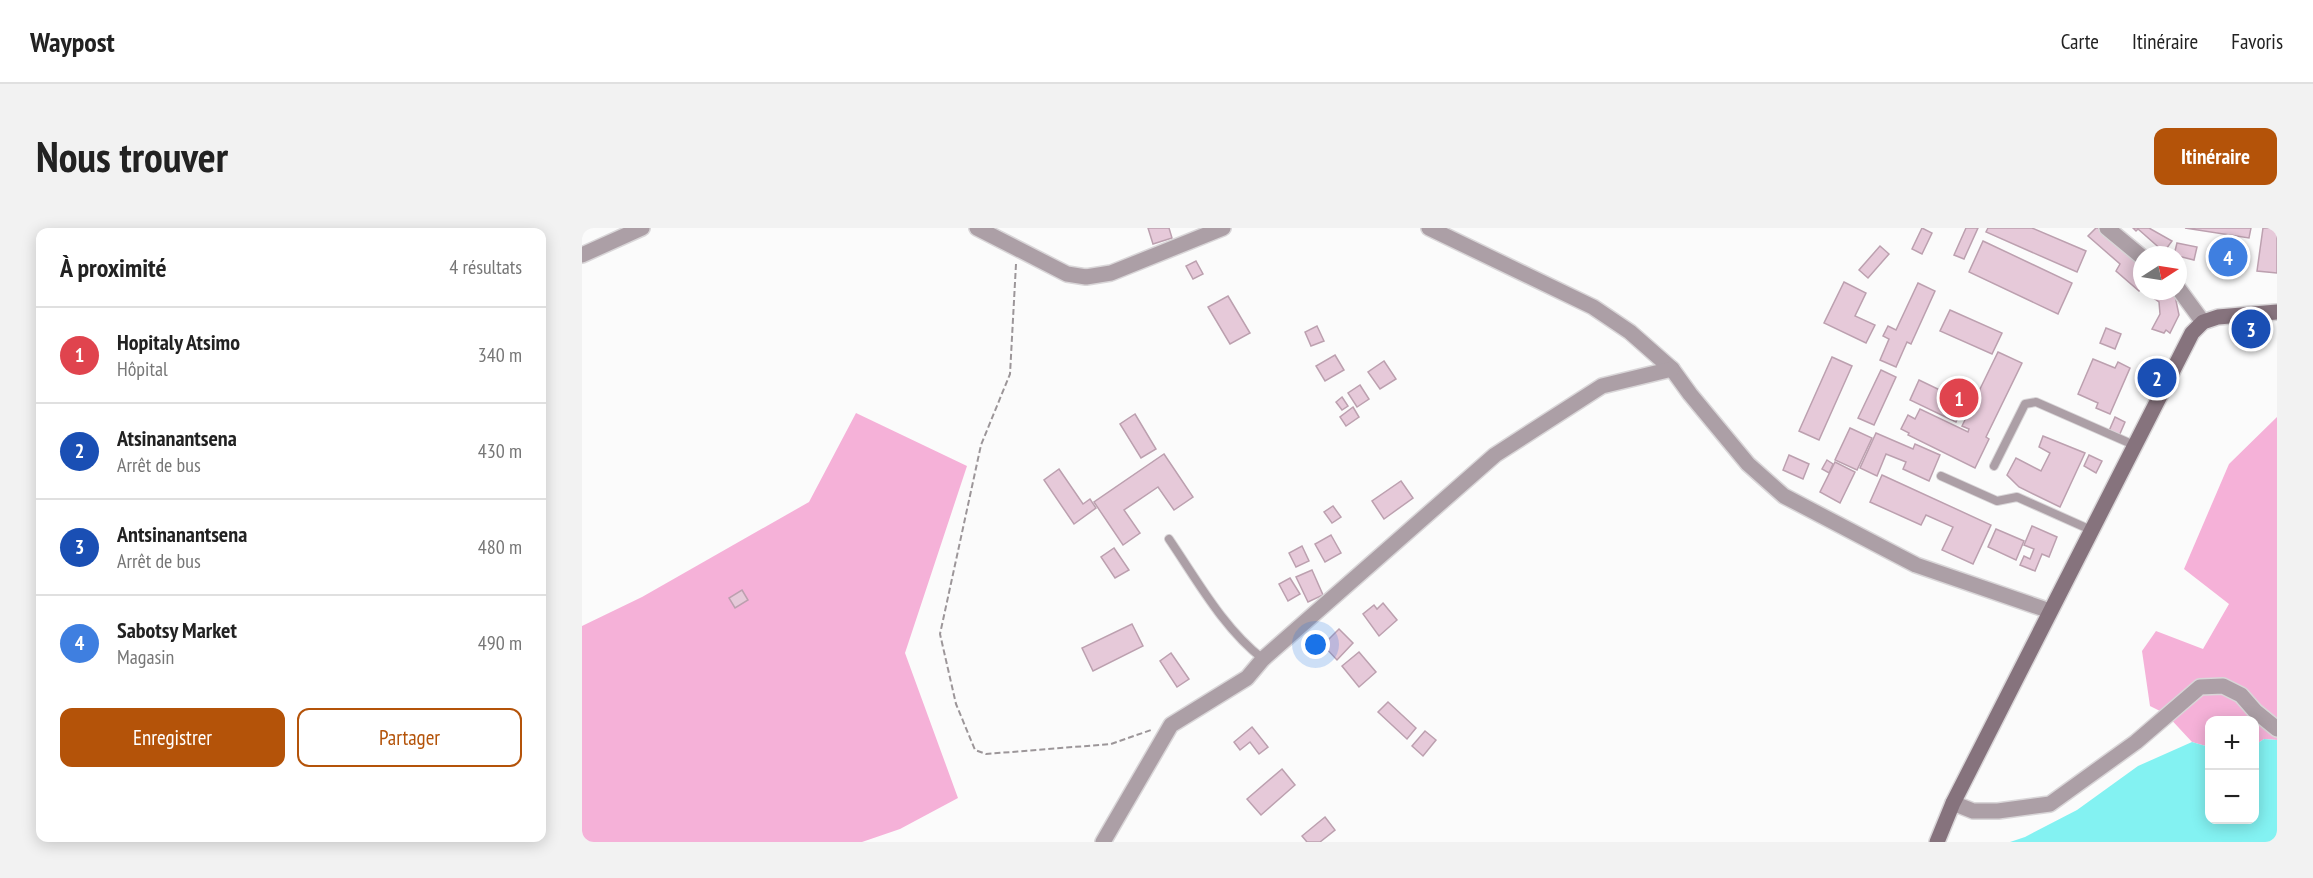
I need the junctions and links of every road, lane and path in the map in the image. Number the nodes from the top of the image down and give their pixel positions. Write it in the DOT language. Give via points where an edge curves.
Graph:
graph roads {
  1 [pos="642,228"];
  2 [pos="977,228"];
  3 [pos="1223,228"];
  4 [pos="1429,228"];
  5 [pos="2107,228"];
  6 [pos="1016,249"];
  7 [pos="2133,250"];
  8 [pos="582,255"];
  9 [pos="2187,300"];
  10 [pos="2277,312"];
  11 [pos="2203,322"];
  12 [pos="1672,369"];
  13 [pos="2134,444"];
  14 [pos="1994,466"];
  15 [pos="1941,476"];
  16 [pos="2091,530"];
  17 [pos="1169,539"];
  18 [pos="2050,611"];
  19 [pos="1263,659"];
  20 [pos="1171,725"];
  21 [pos="2277,729"];
  22 [pos="1953,803"];
  23 [pos="1103,842"];
  24 [pos="1936,842"];
  1 -- 8 [label="street"];
  2 -- 6 [label="street"];
  3 -- 6 [label="street" via="1121,270 1086,277 1067,274"];
  4 -- 12 [label="street" via="1593,307 1630,332"];
  5 -- 7 [label="street"];
  6 -- 20 [label="path" via="1010,374 981,445 940,634 956,704 975,750 986,754 1111,744"];
  9 -- 11 [label="street"];
  10 -- 11 [label="street" via="2228,315"];
  11 -- 13 [label="street" via="2192,333"];
  12 -- 18 [label="street" via="1748,464 1784,496 1916,565"];
  12 -- 19 [label="street" via="1602,386 1495,455"];
  13 -- 14 [label="lane" via="2036,402 2025,404"];
  13 -- 16 [label="street"];
  15 -- 16 [label="lane" via="1997,501 2017,497"];
  16 -- 18 [label="street"];
  17 -- 19 [label="lane" via="1230,627"];
  18 -- 22 [label="street"];
  19 -- 20 [label="street" via="1247,678"];
  20 -- 23 [label="street"];
  21 -- 22 [label="street" via="2241,694 2223,686 2200,687 2136,742 2050,804 1973,811"];
  22 -- 24 [label="street"];
}
